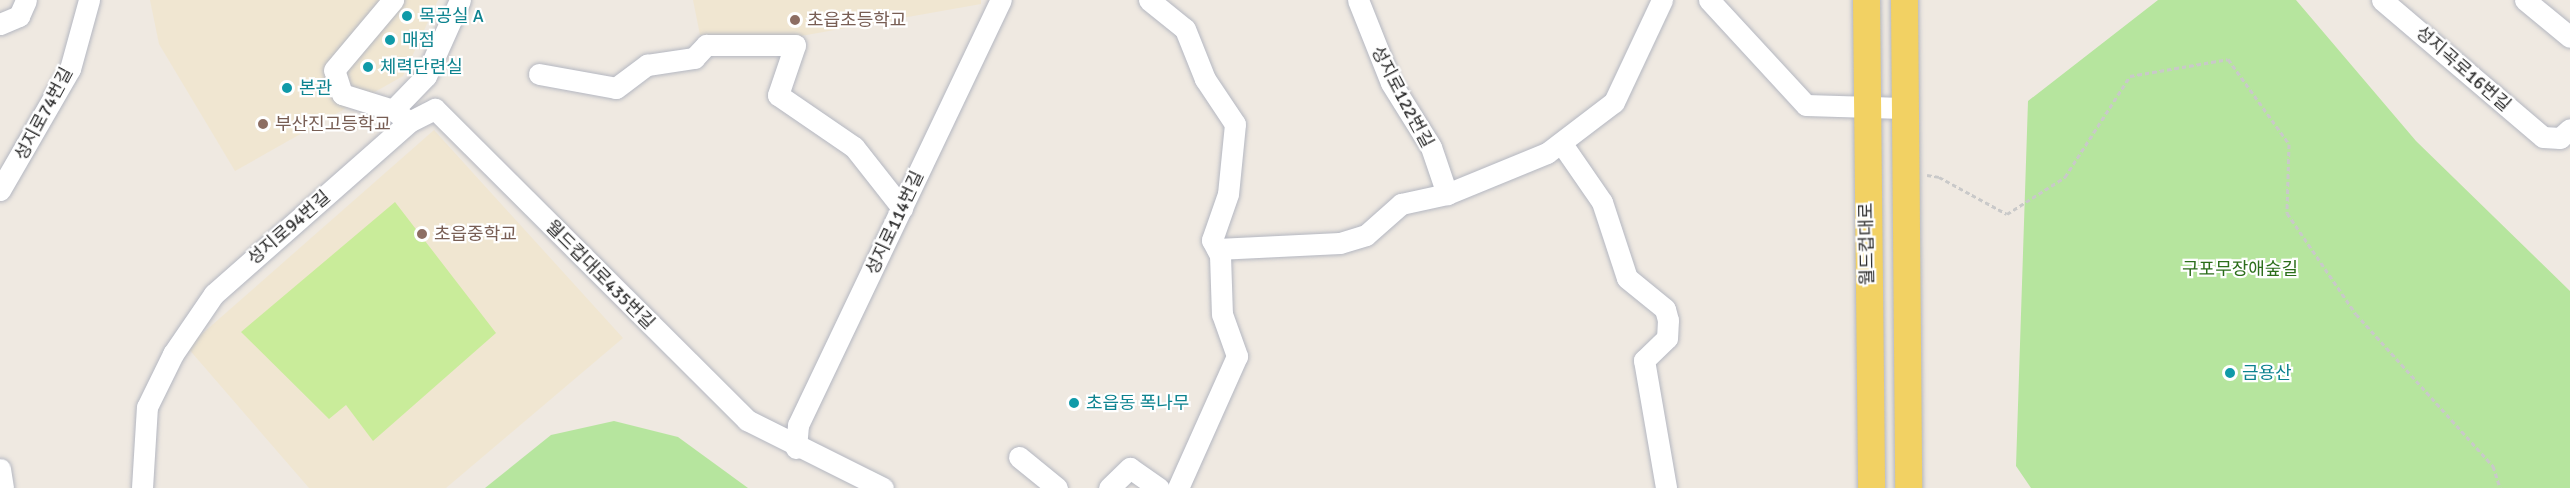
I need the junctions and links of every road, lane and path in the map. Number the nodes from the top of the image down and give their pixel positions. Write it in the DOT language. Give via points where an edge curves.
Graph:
graph roads {
  1 [pos="26,0"];
  2 [pos="89,0"];
  3 [pos="393,0"];
  4 [pos="460,0"];
  5 [pos="1001,0"];
  6 [pos="1149,0"];
  7 [pos="1358,0"];
  8 [pos="1662,0"];
  9 [pos="1709,0"];
  10 [pos="1866,0"];
  11 [pos="1905,0"];
  12 [pos="2382,0"];
  13 [pos="2525,0"];
  14 [pos="0,24"];
  15 [pos="2570,37"];
  16 [pos="539,74"];
  17 [pos="1865,106"];
  18 [pos="1904,108"];
  19 [pos="401,116"];
  20 [pos="2570,129"];
  21 [pos="1562,144"];
  22 [pos="1904,173"];
  23 [pos="0,190"];
  24 [pos="1448,194"];
  25 [pos="902,208"];
  26 [pos="1216,249"];
  27 [pos="1907,444"];
  28 [pos="796,447"];
  29 [pos="1019,457"];
  30 [pos="0,469"];
  31 [pos="3,488"];
  32 [pos="142,488"];
  33 [pos="883,488"];
  34 [pos="1057,488"];
  35 [pos="1109,488"];
  36 [pos="1159,488"];
  37 [pos="1178,488"];
  38 [pos="1666,488"];
  39 [pos="1870,488"];
  40 [pos="1908,488"];
  41 [pos="1926,488"];
  42 [pos="2500,488"];
  1 -- 14 [label="street" via="19,16"];
  2 -- 23 [label="street, 성지로74번길" via="70,69"];
  3 -- 19 [label="street" via="334,70 342,94"];
  4 -- 19 [label="street, 성지로94번길" via="426,76"];
  5 -- 25 [label="street, 성지로114번길"];
  6 -- 26 [label="street" via="1185,29 1205,79 1235,124 1228,195 1212,240"];
  7 -- 24 [label="street, 성지로122번길" via="1391,83 1431,147"];
  8 -- 21 [label="street" via="1614,102"];
  9 -- 17 [label="street" via="1806,105"];
  10 -- 17 [label="main road, 월드컵대로"];
  11 -- 18 [label="main road"];
  12 -- 20 [label="street, 성지곡로16번길" via="2543,137 2560,138"];
  13 -- 15 [label="street"];
  16 -- 25 [label="street" via="616,88 647,65 694,58 705,45 795,45 778,95 854,147"];
  17 -- 18 [label="street"];
  17 -- 39 [label="main road, 월드컵대로"];
  18 -- 22 [label="main road"];
  19 -- 28 [label="street, 월드컵대로435번길" via="435,109 747,420"];
  19 -- 32 [label="street, 성지로94번길" via="214,294 173,354 147,406"];
  21 -- 24 [label="street"];
  21 -- 38 [label="street" via="1602,202 1627,278 1665,309 1667,338 1644,360"];
  22 -- 27 [label="main road"];
  22 -- 42 [label="path" via="1939,177 2007,214 2065,177 2130,76 2228,59 2289,144 2287,213 2356,314 2493,466"];
  24 -- 26 [label="street" via="1401,204 1366,235 1340,243"];
  25 -- 28 [label="street, 성지로114번길" via="798,425"];
  26 -- 37 [label="street" via="1222,314 1237,356"];
  27 -- 40 [label="main road"];
  27 -- 41 [label="main road"];
  28 -- 33 [label="street"];
  29 -- 34 [label="street"];
  30 -- 31 [label="street"];
  35 -- 36 [label="street" via="1130,468"];
}
